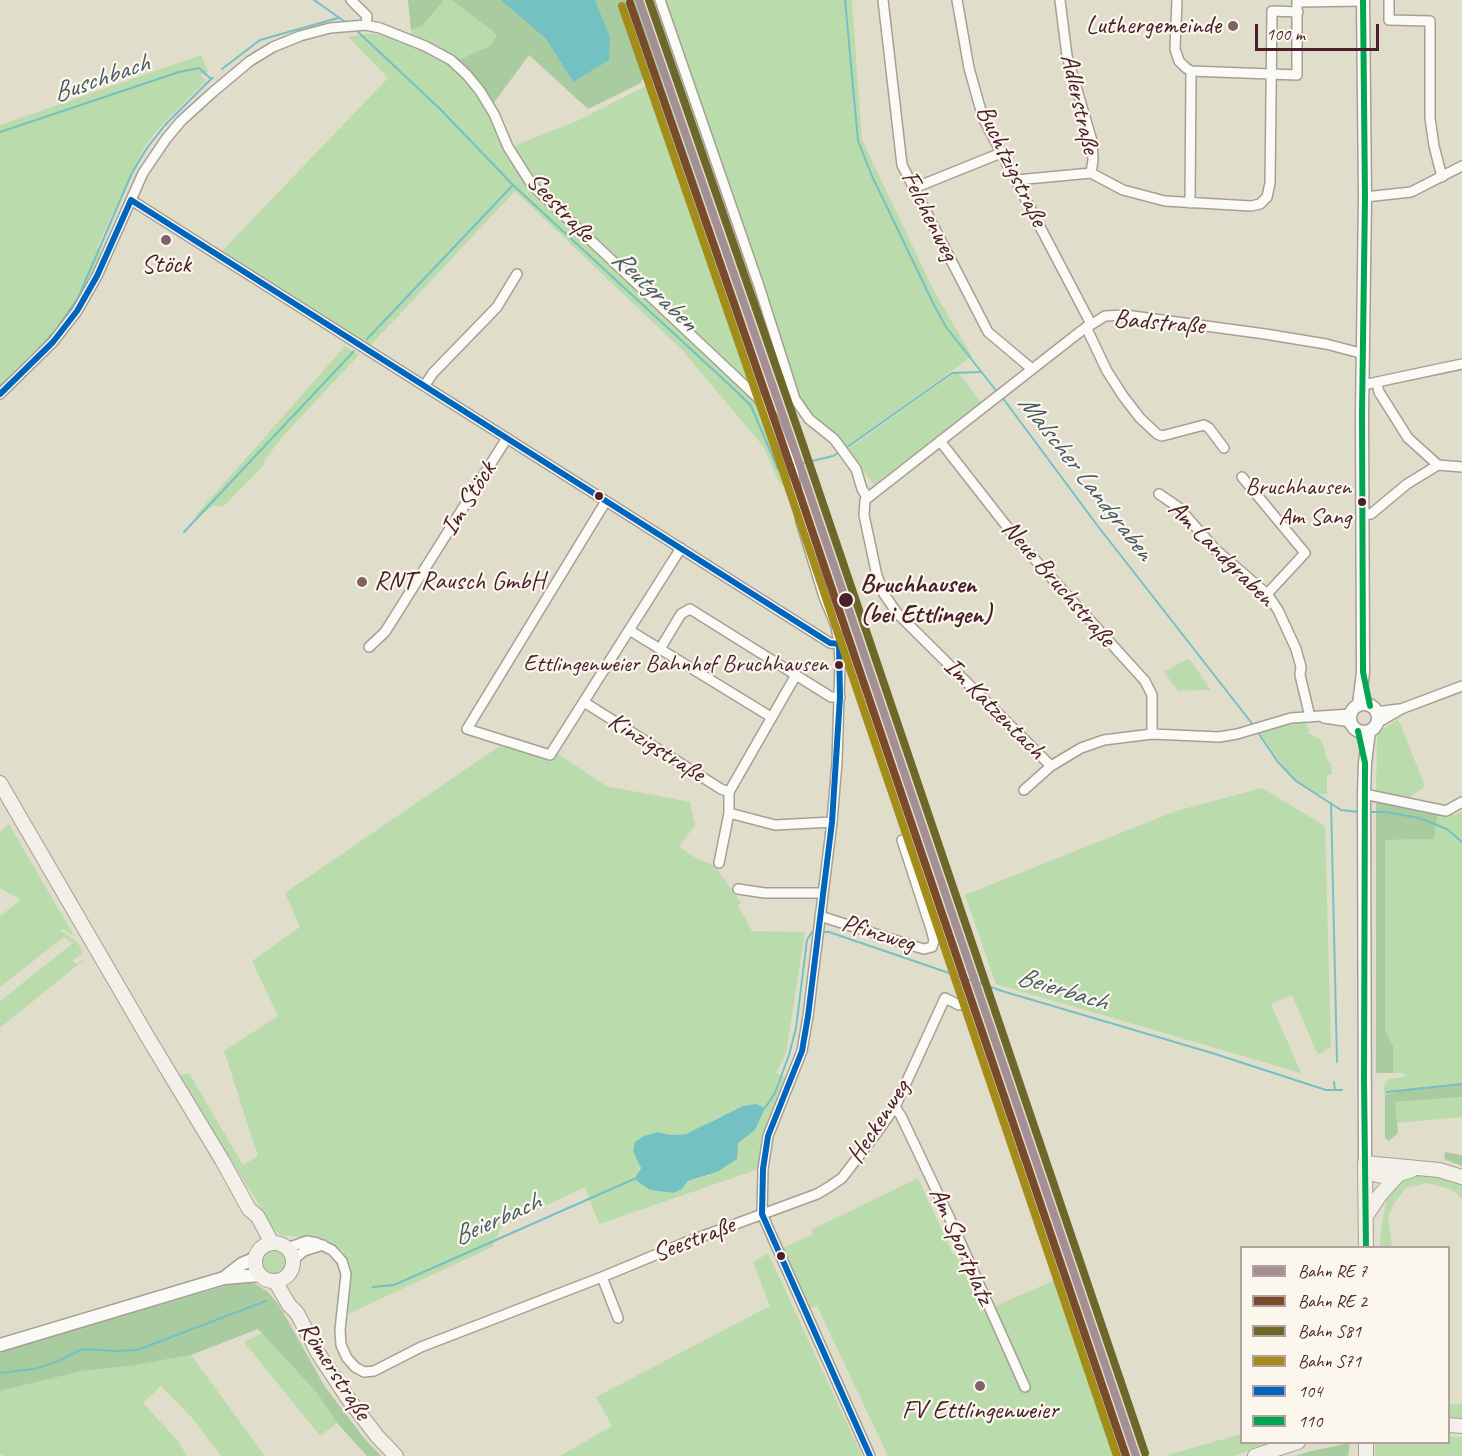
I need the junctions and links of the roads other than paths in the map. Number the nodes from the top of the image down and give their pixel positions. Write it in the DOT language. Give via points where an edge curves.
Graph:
graph roads {
  1 [pos="351,0"];
  2 [pos="660,0"];
  3 [pos="883,0"];
  4 [pos="957,0"];
  5 [pos="1060,0"];
  6 [pos="1177,0"];
  7 [pos="1363,0"];
  8 [pos="1389,0"];
  9 [pos="1298,4"];
  10 [pos="362,25"];
  11 [pos="1191,71"];
  12 [pos="1271,74"];
  13 [pos="1001,153"];
  14 [pos="1462,166"];
  15 [pos="1091,173"];
  16 [pos="1442,177"];
  17 [pos="1016,180"];
  18 [pos="914,188"];
  19 [pos="1365,197"];
  20 [pos="131,200"];
  21 [pos="1190,203"];
  22 [pos="517,274"];
  23 [pos="1088,326"];
  24 [pos="1364,354"];
  25 [pos="1462,364"];
  26 [pos="1032,369"];
  27 [pos="1377,383"];
  28 [pos="425,385"];
  29 [pos="1363,385"];
  30 [pos="0,394"];
  31 [pos="507,438"];
  32 [pos="940,441"];
  33 [pos="1224,448"];
  34 [pos="1438,465"];
  35 [pos="1462,467"];
  36 [pos="1242,477"];
  37 [pos="1159,494"];
  38 [pos="867,497"];
  39 [pos="606,501"];
  40 [pos="1364,514"];
  41 [pos="681,548"];
  42 [pos="1267,594"];
  43 [pos="629,630"];
  44 [pos="839,644"];
  45 [pos="369,647"];
  46 [pos="660,649"];
  47 [pos="796,675"];
  48 [pos="1462,686"];
  49 [pos="840,697"];
  50 [pos="584,702"];
  51 [pos="771,717"];
  52 [pos="1310,717"];
  53 [pos="1364,718"];
  54 [pos="1152,734"];
  55 [pos="1051,766"];
  56 [pos="0,783"];
  57 [pos="1024,790"];
  58 [pos="729,792"];
  59 [pos="1462,802"];
  60 [pos="1364,805"];
  61 [pos="729,813"];
  62 [pos="832,822"];
  63 [pos="902,840"];
  64 [pos="719,863"];
  65 [pos="738,889"];
  66 [pos="823,893"];
  67 [pos="820,916"];
  68 [pos="959,1005"];
  69 [pos="895,1107"];
  70 [pos="1365,1166"];
  71 [pos="1417,1168"];
  72 [pos="1397,1176"];
  73 [pos="1462,1177"];
  74 [pos="762,1214"];
  75 [pos="1366,1216"];
  76 [pos="1366,1246"];
  77 [pos="263,1250"];
  78 [pos="290,1254"];
  79 [pos="260,1275"];
  80 [pos="602,1277"];
  81 [pos="224,1278"];
  82 [pos="281,1278"];
  83 [pos="618,1318"];
  84 [pos="0,1345"];
  85 [pos="1025,1387"];
  86 [pos="1295,1444"];
  87 [pos="396,1456"];
  88 [pos="870,1456"];
  89 [pos="1255,1456"];
  1 -- 10 [label="street" via="367,16"];
  2 -- 38 [label="street" via="795,399 809,419 834,439 846,455"];
  3 -- 18 [label="street, Felchenweg" via="902,165"];
  4 -- 13 [label="street, Buchtzigstraße" via="976,98"];
  5 -- 15 [label="street, Adlerstraße" via="1067,56 1092,141"];
  6 -- 11 [label="street" via="1175,48 1179,61"];
  7 -- 9 [label="street"];
  7 -- 19 [label="street"];
  8 -- 16 [label="street" via="1389,20 1430,21 1430,118"];
  9 -- 12 [label="street" via="1272,11"];
  9 -- 12 [label="street" via="1297,75"];
  10 -- 20 [label="street, Seestraße" via="300,36 250,61 166,139 143,173"];
  10 -- 44 [label="street, Seestraße" via="425,46 451,60 467,75 494,114 532,185 757,397 773,418 792,465 801,522"];
  11 -- 12 [label="street"];
  11 -- 21 [label="street"];
  12 -- 21 [label="street" via="1267,198 1251,206"];
  13 -- 17 [label="street, Buchtzigstraße"];
  13 -- 18 [label="street"];
  14 -- 16 [label="street"];
  15 -- 17 [label="street"];
  15 -- 21 [label="street" via="1134,194"];
  16 -- 19 [label="street" via="1411,192"];
  17 -- 23 [label="street, Buchtzigstraße"];
  18 -- 26 [label="street, Felchenweg" via="988,332"];
  19 -- 24 [label="street"];
  20 -- 28 [label="street"];
  20 -- 30 [label="street, Seestraße" via="77,311 53,342"];
  22 -- 28 [label="street" via="497,307"];
  23 -- 24 [label="street, Badstraße" via="1105,316 1125,315 1323,343"];
  23 -- 26 [label="street, Badstraße"];
  23 -- 33 [label="street, Buchtzigstraße" via="1107,371 1140,418 1157,434 1204,425"];
  24 -- 29 [label="street"];
  25 -- 27 [label="street"];
  26 -- 32 [label="street, Badstraße"];
  27 -- 29 [label="street"];
  27 -- 34 [label="street" via="1408,438"];
  28 -- 31 [label="street"];
  29 -- 40 [label="street"];
  31 -- 39 [label="street"];
  31 -- 45 [label="street, Im Stöck" via="386,632"];
  32 -- 38 [label="street, Badstraße"];
  32 -- 54 [label="street, Neue Bruchstraße" via="1018,542 1145,681 1152,695"];
  34 -- 35 [label="street"];
  34 -- 40 [label="street" via="1371,513"];
  36 -- 42 [label="street" via="1305,553"];
  37 -- 42 [label="street, Am Landgraben" via="1178,507 1211,545"];
  38 -- 55 [label="street, Im Katzentach" via="863,511 884,594 897,613"];
  39 -- 41 [label="street"];
  39 -- 50 [label="street" via="467,729 550,755"];
  40 -- 53 [label="street"];
  41 -- 43 [label="street"];
  41 -- 44 [label="street" via="830,643"];
  42 -- 52 [label="street, Am Landgraben" via="1280,612 1296,650"];
  43 -- 46 [label="street"];
  43 -- 50 [label="street"];
  44 -- 49 [label="street, Seestraße"];
  46 -- 47 [label="street" via="681,614 690,609"];
  46 -- 51 [label="street"];
  47 -- 49 [label="street" via="831,697"];
  47 -- 51 [label="street"];
  48 -- 53 [label="street"];
  49 -- 62 [label="street, Seestraße"];
  50 -- 58 [label="street, Kinzigstraße"];
  51 -- 58 [label="street"];
  52 -- 53 [label="street, Im Katzentach" via="1337,721"];
  52 -- 54 [label="street, Im Katzentach" via="1291,718 1219,737"];
  53 -- 60 [label="street"];
  54 -- 55 [label="street, Im Katzentach" via="1096,742"];
  55 -- 57 [label="street, Im Katzentach"];
  56 -- 77 [label="main road" via="249,1209 258,1217"];
  58 -- 61 [label="street"];
  59 -- 60 [label="street" via="1446,811"];
  60 -- 70 [label="street"];
  61 -- 62 [label="street" via="775,825"];
  61 -- 64 [label="street"];
  62 -- 66 [label="street, Seestraße"];
  63 -- 67 [label="street, Pfinzweg" via="932,932 932,946 924,949"];
  65 -- 66 [label="street"];
  66 -- 67 [label="street, Seestraße"];
  67 -- 74 [label="street, Seestraße" via="802,1051 768,1136"];
  68 -- 69 [label="street, Heckenweg" via="945,998"];
  69 -- 74 [label="street, Heckenweg" via="842,1178 818,1194"];
  69 -- 85 [label="street, Am Sportplatz"];
  70 -- 71 [label="main road"];
  70 -- 72 [label="main road" via="1377,1175"];
  70 -- 75 [label="main road"];
  71 -- 72 [label="main road"];
  71 -- 73 [label="main road"];
  72 -- 75 [label="main road"];
  74 -- 80 [label="street, Seestraße"];
  74 -- 88 [label="street"];
  75 -- 76 [label="main road"];
  77 -- 78 [label="main road" via="283,1245"];
  77 -- 79 [label="main road" via="256,1267"];
  77 -- 81 [label="street"];
  78 -- 80 [label="street, Seestraße" via="323,1245 336,1253 344,1266 340,1330 344,1352 359,1370 369,1372 413,1350"];
  78 -- 82 [label="main road" via="291,1270"];
  79 -- 81 [label="street"];
  79 -- 82 [label="main road" via="267,1280"];
  80 -- 83 [label="street"];
  81 -- 84 [label="street"];
  82 -- 87 [label="main road, Römerstraße" via="289,1305 318,1353 347,1397"];
  86 -- 89 [label="main road"];
}
